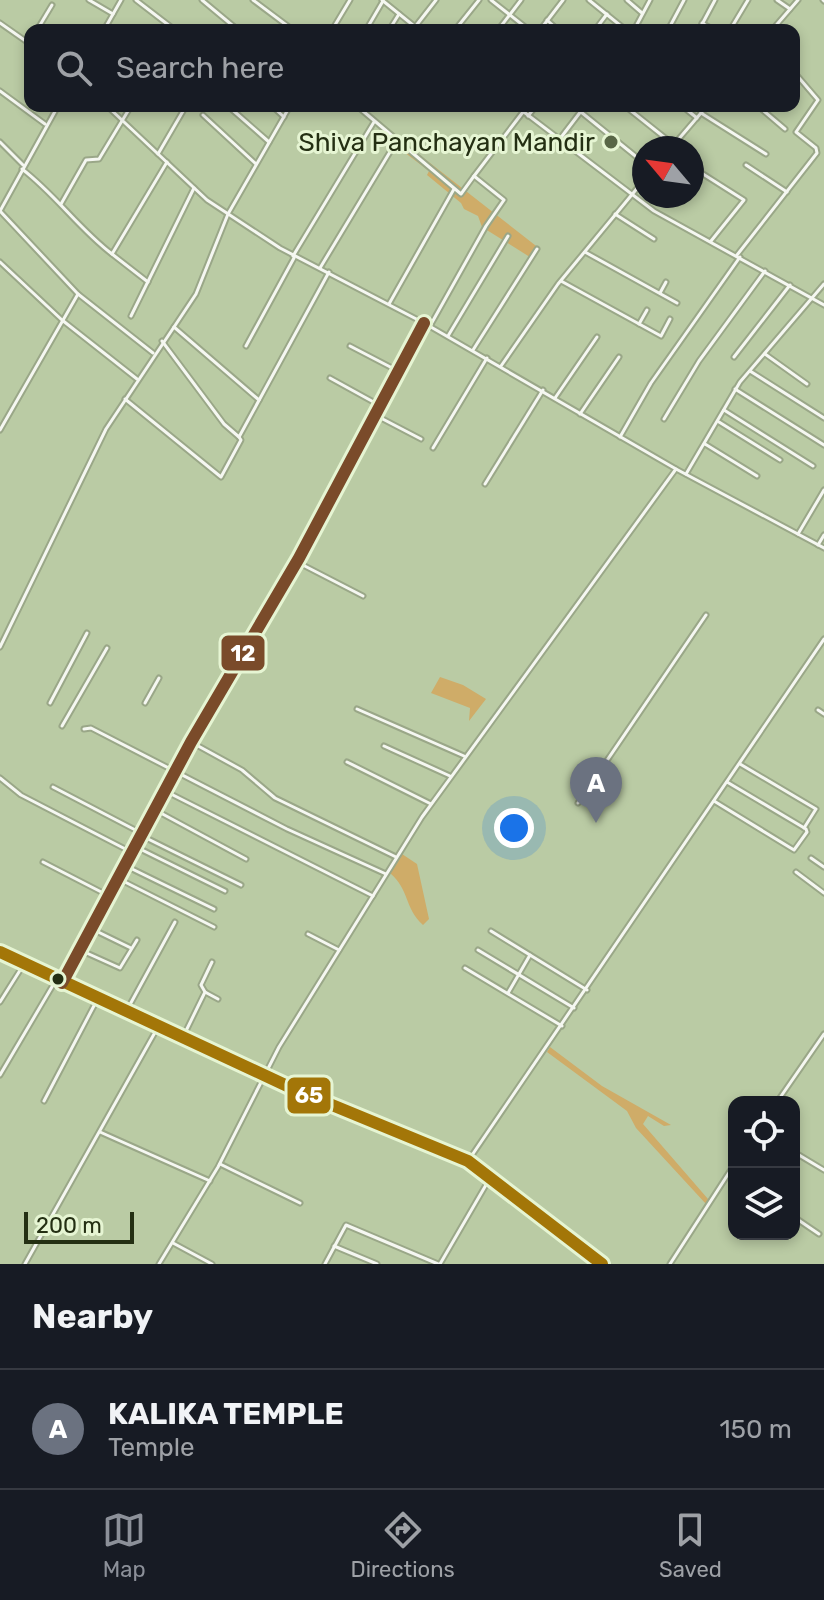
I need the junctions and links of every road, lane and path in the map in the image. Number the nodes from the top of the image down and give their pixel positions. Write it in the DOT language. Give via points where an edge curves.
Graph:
graph roads {
  1 [pos="89,0"];
  2 [pos="121,0"];
  3 [pos="136,0"];
  4 [pos="202,0"];
  5 [pos="253,0"];
  6 [pos="350,0"];
  7 [pos="382,0"];
  8 [pos="393,0"];
  9 [pos="436,0"];
  10 [pos="479,0"];
  11 [pos="491,0"];
  12 [pos="521,0"];
  13 [pos="563,0"];
  14 [pos="589,0"];
  15 [pos="627,0"];
  16 [pos="650,0"];
  17 [pos="684,0"];
  18 [pos="715,0"];
  19 [pos="748,0"];
  20 [pos="777,0"];
  21 [pos="798,0"];
  22 [pos="52,5"];
  23 [pos="388,5"];
  24 [pos="790,9"];
  25 [pos="643,13"];
  26 [pos="113,14"];
  27 [pos="399,14"];
  28 [pos="607,14"];
  29 [pos="510,15"];
  30 [pos="547,20"];
  31 [pos="0,23"];
  32 [pos="702,23"];
  33 [pos="41,24"];
  34 [pos="108,24"];
  35 [pos="167,24"];
  36 [pos="231,24"];
  37 [pos="285,24"];
  38 [pos="336,24"];
  39 [pos="369,24"];
  40 [pos="393,24"];
  41 [pos="412,24"];
  42 [pos="420,24"];
  43 [pos="460,24"];
  44 [pos="503,24"];
  45 [pos="521,24"];
  46 [pos="544,24"];
  47 [pos="551,24"];
  48 [pos="600,24"];
  49 [pos="619,24"];
  50 [pos="637,24"];
  51 [pos="672,24"];
  52 [pos="734,24"];
  53 [pos="777,24"];
  54 [pos="24,39"];
  55 [pos="800,79"];
  56 [pos="0,91"];
  57 [pos="24,109"];
  58 [pos="28,112"];
  59 [pos="54,112"];
  60 [pos="113,112"];
  61 [pos="128,112"];
  62 [pos="182,112"];
  63 [pos="235,112"];
  64 [pos="279,112"];
  65 [pos="287,112"];
  66 [pos="363,112"];
  67 [pos="523,112"];
  68 [pos="531,112"];
  69 [pos="581,112"];
  70 [pos="632,112"];
  71 [pos="693,112"];
  72 [pos="702,112"];
  73 [pos="765,112"];
  74 [pos="203,115"];
  75 [pos="699,115"];
  76 [pos="528,116"];
  77 [pos="284,117"];
  78 [pos="122,122"];
  79 [pos="375,122"];
  80 [pos="46,125"];
  81 [pos="785,129"];
  82 [pos="660,136"];
  83 [pos="681,136"];
  84 [pos="559,140"];
  85 [pos="0,142"];
  86 [pos="269,142"];
  87 [pos="396,142"];
  88 [pos="632,153"];
  89 [pos="158,154"];
  90 [pos="766,154"];
  91 [pos="167,162"];
  92 [pos="257,164"];
  93 [pos="746,165"];
  94 [pos="22,167"];
  95 [pos="704,175"];
  96 [pos="474,176"];
  97 [pos="194,188"];
  98 [pos="454,189"];
  99 [pos="787,192"];
  100 [pos="631,195"];
  101 [pos="61,204"];
  102 [pos="0,212"];
  103 [pos="228,214"];
  104 [pos="615,214"];
  105 [pos="508,236"];
  106 [pos="654,239"];
  107 [pos="711,241"];
  108 [pos="537,249"];
  109 [pos="585,252"];
  110 [pos="112,254"];
  111 [pos="294,256"];
  112 [pos="738,256"];
  113 [pos="0,262"];
  114 [pos="320,268"];
  115 [pos="765,271"];
  116 [pos="329,272"];
  117 [pos="561,281"];
  118 [pos="148,282"];
  119 [pos="666,282"];
  120 [pos="824,284"];
  121 [pos="790,285"];
  122 [pos="660,293"];
  123 [pos="78,294"];
  124 [pos="813,298"];
  125 [pos="677,303"];
  126 [pos="388,304"];
  127 [pos="824,305"];
  128 [pos="647,310"];
  129 [pos="131,316"];
  130 [pos="670,319"];
  131 [pos="62,320"];
  132 [pos="424,323"];
  133 [pos="639,324"];
  134 [pos="430,326"];
  135 [pos="174,327"];
  136 [pos="448,336"];
  137 [pos="597,337"];
  138 [pos="162,341"];
  139 [pos="246,346"];
  140 [pos="350,346"];
  141 [pos="473,350"];
  142 [pos="153,353"];
  143 [pos="765,354"];
  144 [pos="619,357"];
  145 [pos="734,357"];
  146 [pos="487,358"];
  147 [pos="501,366"];
  148 [pos="398,371"];
  149 [pos="750,371"];
  150 [pos="330,378"];
  151 [pos="137,379"];
  152 [pos="807,384"];
  153 [pos="735,389"];
  154 [pos="543,390"];
  155 [pos="555,398"];
  156 [pos="125,399"];
  157 [pos="259,400"];
  158 [pos="379,405"];
  159 [pos="724,410"];
  160 [pos="580,414"];
  161 [pos="374,415"];
  162 [pos="824,418"];
  163 [pos="664,419"];
  164 [pos="718,422"];
  165 [pos="0,430"];
  166 [pos="239,437"];
  167 [pos="620,437"];
  168 [pos="421,439"];
  169 [pos="705,444"];
  170 [pos="824,445"];
  171 [pos="433,448"];
  172 [pos="780,460"];
  173 [pos="813,466"];
  174 [pos="676,469"];
  175 [pos="686,474"];
  176 [pos="757,476"];
  177 [pos="485,484"];
  178 [pos="824,490"];
  179 [pos="798,534"];
  180 [pos="824,535"];
  181 [pos="818,545"];
  182 [pos="824,548"];
  183 [pos="297,562"];
  184 [pos="363,596"];
  185 [pos="706,615"];
  186 [pos="87,633"];
  187 [pos="824,639"];
  188 [pos="0,647"];
  189 [pos="107,648"];
  190 [pos="159,678"];
  191 [pos="50,703"];
  192 [pos="145,703"];
  193 [pos="357,709"];
  194 [pos="818,710"];
  195 [pos="824,714"];
  196 [pos="62,726"];
  197 [pos="84,729"];
  198 [pos="191,742"];
  199 [pos="384,746"];
  200 [pos="464,756"];
  201 [pos="347,762"];
  202 [pos="740,764"];
  203 [pos="177,771"];
  204 [pos="450,776"];
  205 [pos="0,778"];
  206 [pos="727,782"];
  207 [pos="53,787"];
  208 [pos="167,792"];
  209 [pos="714,801"];
  210 [pos="578,803"];
  211 [pos="431,804"];
  212 [pos="157,811"];
  213 [pos="804,828"];
  214 [pos="143,835"];
  215 [pos="136,847"];
  216 [pos="133,853"];
  217 [pos="396,857"];
  218 [pos="811,858"];
  219 [pos="246,859"];
  220 [pos="43,862"];
  221 [pos="126,866"];
  222 [pos="824,867"];
  223 [pos="796,872"];
  224 [pos="386,874"];
  225 [pos="119,879"];
  226 [pos="241,885"];
  227 [pos="225,891"];
  228 [pos="824,893"];
  229 [pos="109,896"];
  230 [pos="373,896"];
  231 [pos="214,909"];
  232 [pos="175,922"];
  233 [pos="214,927"];
  234 [pos="92,928"];
  235 [pos="491,931"];
  236 [pos="308,934"];
  237 [pos="137,940"];
  238 [pos="131,948"];
  239 [pos="80,950"];
  240 [pos="339,950"];
  241 [pos="478,950"];
  242 [pos="0,952"];
  243 [pos="530,955"];
  244 [pos="212,962"];
  245 [pos="24,963"];
  246 [pos="465,968"];
  247 [pos="519,974"];
  248 [pos="59,981"];
  249 [pos="587,990"];
  250 [pos="205,992"];
  251 [pos="508,993"];
  252 [pos="218,999"];
  253 [pos="97,1000"];
  254 [pos="0,1002"];
  255 [pos="574,1008"];
  256 [pos="125,1013"];
  257 [pos="562,1026"];
  258 [pos="158,1027"];
  259 [pos="824,1034"];
  260 [pos="182,1038"];
  261 [pos="2,1065"];
  262 [pos="0,1075"];
  263 [pos="264,1075"];
  264 [pos="781,1096"];
  265 [pos="44,1101"];
  266 [pos="100,1132"];
  267 [pos="800,1156"];
  268 [pos="468,1161"];
  269 [pos="220,1164"];
  270 [pos="824,1170"];
  271 [pos="728,1176"];
  272 [pos="490,1178"];
  273 [pos="210,1181"];
  274 [pos="300,1203"];
  275 [pos="800,1221"];
  276 [pos="819,1234"];
  277 [pos="172,1243"];
  278 [pos="334,1246"];
  279 [pos="161,1263"];
  280 [pos="25,1264"];
  281 [pos="212,1264"];
  282 [pos="325,1264"];
  283 [pos="377,1264"];
  284 [pos="439,1264"];
  285 [pos="602,1264"];
  286 [pos="670,1264"];
  1 -- 26 [label="street"];
  2 -- 26 [label="street"];
  3 -- 35 [label="street"];
  4 -- 36 [label="street"];
  5 -- 37 [label="street"];
  6 -- 38 [label="street"];
  7 -- 23 [label="street"];
  7 -- 39 [label="street"];
  8 -- 23 [label="street"];
  9 -- 42 [label="street"];
  10 -- 43 [label="street"];
  11 -- 29 [label="street"];
  12 -- 29 [label="street"];
  13 -- 30 [label="street"];
  14 -- 28 [label="street"];
  15 -- 25 [label="street"];
  16 -- 25 [label="street"];
  17 -- 51 [label="street"];
  18 -- 32 [label="street"];
  19 -- 52 [label="street"];
  20 -- 24 [label="street"];
  21 -- 24 [label="street"];
  22 -- 33 [label="street"];
  23 -- 27 [label="street"];
  24 -- 53 [label="street"];
  25 -- 50 [label="street"];
  26 -- 34 [label="street"];
  27 -- 40 [label="street"];
  27 -- 41 [label="street"];
  28 -- 48 [label="street"];
  28 -- 49 [label="street"];
  29 -- 44 [label="street"];
  29 -- 45 [label="street"];
  30 -- 46 [label="street"];
  30 -- 47 [label="street"];
  31 -- 54 [label="street"];
  55 -- 99 [label="street" via="818,100 796,132 817,150"];
  56 -- 57 [label="street"];
  58 -- 80 [label="street"];
  59 -- 80 [label="street"];
  60 -- 78 [label="street"];
  61 -- 78 [label="street"];
  62 -- 89 [label="street"];
  63 -- 86 [label="street"];
  64 -- 77 [label="street"];
  65 -- 77 [label="street"];
  66 -- 79 [label="street"];
  67 -- 76 [label="street"];
  67 -- 96 [label="street"];
  68 -- 76 [label="street"];
  69 -- 84 [label="street"];
  69 -- 88 [label="street"];
  70 -- 82 [label="street"];
  71 -- 75 [label="street"];
  72 -- 75 [label="street"];
  73 -- 81 [label="street"];
  74 -- 92 [label="street"];
  75 -- 83 [label="street"];
  75 -- 90 [label="street"];
  76 -- 84 [label="street"];
  77 -- 86 [label="street"];
  78 -- 89 [label="street"];
  78 -- 101 [label="street" via="99,159 86,160"];
  79 -- 87 [label="street"];
  79 -- 111 [label="street"];
  80 -- 94 [label="street"];
  84 -- 100 [label="street"];
  85 -- 94 [label="street"];
  86 -- 92 [label="street"];
  87 -- 98 [label="street"];
  87 -- 114 [label="street"];
  89 -- 91 [label="street"];
  91 -- 97 [label="street"];
  91 -- 110 [label="street"];
  92 -- 103 [label="street"];
  93 -- 99 [label="street"];
  94 -- 101 [label="street"];
  94 -- 102 [label="street"];
  95 -- 107 [label="street" via="744,200"];
  96 -- 98 [label="street" via="461,194"];
  96 -- 134 [label="street" via="504,200"];
  97 -- 103 [label="street"];
  97 -- 118 [label="street"];
  98 -- 126 [label="street"];
  99 -- 112 [label="street"];
  100 -- 104 [label="street"];
  100 -- 107 [label="street"];
  101 -- 110 [label="street"];
  102 -- 123 [label="street"];
  103 -- 111 [label="street"];
  103 -- 135 [label="street" via="196,294"];
  104 -- 106 [label="street"];
  104 -- 109 [label="street"];
  105 -- 136 [label="street"];
  107 -- 112 [label="street"];
  108 -- 141 [label="street"];
  109 -- 117 [label="street"];
  109 -- 122 [label="street"];
  110 -- 118 [label="street"];
  111 -- 114 [label="street"];
  111 -- 139 [label="street"];
  112 -- 115 [label="street"];
  112 -- 167 [label="street"];
  113 -- 131 [label="street"];
  114 -- 116 [label="street"];
  115 -- 121 [label="street"];
  115 -- 163 [label="street"];
  116 -- 126 [label="street"];
  116 -- 157 [label="street"];
  117 -- 133 [label="street"];
  117 -- 147 [label="street"];
  118 -- 129 [label="street"];
  119 -- 122 [label="street"];
  120 -- 124 [label="street"];
  121 -- 124 [label="street"];
  121 -- 145 [label="street"];
  122 -- 125 [label="street"];
  123 -- 131 [label="street"];
  123 -- 142 [label="street"];
  124 -- 127 [label="street"];
  124 -- 143 [label="street"];
  126 -- 132 [label="street"];
  128 -- 133 [label="street"];
  130 -- 133 [label="street" via="661,336"];
  131 -- 151 [label="street"];
  131 -- 165 [label="street"];
  132 -- 134 [label="street"];
  132 -- 148 [label="street"];
  134 -- 136 [label="street"];
  135 -- 138 [label="street"];
  135 -- 157 [label="street"];
  136 -- 141 [label="street"];
  137 -- 155 [label="street"];
  138 -- 142 [label="street"];
  138 -- 166 [label="street"];
  140 -- 148 [label="street"];
  141 -- 146 [label="street"];
  142 -- 151 [label="street"];
  143 -- 149 [label="street"];
  143 -- 152 [label="street"];
  144 -- 160 [label="street"];
  146 -- 147 [label="street"];
  146 -- 171 [label="street"];
  147 -- 154 [label="street"];
  148 -- 158 [label="street"];
  149 -- 153 [label="street"];
  149 -- 162 [label="street"];
  150 -- 158 [label="street"];
  151 -- 156 [label="street"];
  153 -- 159 [label="street"];
  153 -- 170 [label="street"];
  154 -- 155 [label="street"];
  154 -- 177 [label="street"];
  155 -- 160 [label="street"];
  156 -- 166 [label="street" via="221,477"];
  156 -- 188 [label="street" via="63,513"];
  157 -- 166 [label="street"];
  158 -- 161 [label="street"];
  159 -- 164 [label="street"];
  159 -- 173 [label="street"];
  160 -- 167 [label="street"];
  161 -- 168 [label="street"];
  161 -- 183 [label="street"];
  164 -- 169 [label="street"];
  164 -- 172 [label="street"];
  167 -- 174 [label="street"];
  169 -- 175 [label="street"];
  169 -- 176 [label="street"];
  174 -- 175 [label="street"];
  174 -- 200 [label="street"];
  175 -- 179 [label="street"];
  178 -- 179 [label="street"];
  179 -- 181 [label="street"];
  180 -- 181 [label="street"];
  181 -- 182 [label="street"];
  183 -- 184 [label="street"];
  183 -- 198 [label="street"];
  185 -- 210 [label="street"];
  186 -- 191 [label="street"];
  187 -- 202 [label="street"];
  189 -- 196 [label="street"];
  190 -- 192 [label="street"];
  193 -- 200 [label="street"];
  194 -- 195 [label="street"];
  197 -- 203 [label="street"];
  198 -- 203 [label="street"];
  198 -- 217 [label="street" via="242,770 275,798"];
  199 -- 204 [label="street"];
  200 -- 204 [label="street"];
  201 -- 211 [label="street"];
  202 -- 206 [label="street"];
  202 -- 213 [label="street" via="816,809"];
  203 -- 208 [label="street"];
  203 -- 224 [label="street"];
  204 -- 211 [label="street"];
  205 -- 216 [label="street" via="21,795"];
  206 -- 209 [label="street"];
  206 -- 213 [label="street"];
  207 -- 214 [label="street"];
  208 -- 212 [label="street"];
  208 -- 230 [label="street"];
  209 -- 213 [label="street" via="794,850 807,832"];
  209 -- 249 [label="street"];
  211 -- 217 [label="street"];
  212 -- 214 [label="street"];
  212 -- 219 [label="street"];
  214 -- 215 [label="street"];
  214 -- 226 [label="street"];
  215 -- 216 [label="street"];
  215 -- 227 [label="street"];
  216 -- 221 [label="street"];
  217 -- 224 [label="street"];
  218 -- 222 [label="street"];
  220 -- 229 [label="street"];
  221 -- 225 [label="street"];
  221 -- 231 [label="street"];
  223 -- 228 [label="street"];
  224 -- 230 [label="street"];
  225 -- 229 [label="street"];
  225 -- 233 [label="street"];
  229 -- 234 [label="street"];
  230 -- 240 [label="street"];
  232 -- 256 [label="street"];
  234 -- 238 [label="street"];
  234 -- 239 [label="street"];
  235 -- 243 [label="street"];
  236 -- 240 [label="street"];
  237 -- 238 [label="street"];
  238 -- 239 [label="street" via="120,968"];
  239 -- 248 [label="street"];
  240 -- 263 [label="street"];
  241 -- 247 [label="street"];
  242 -- 245 [label="main road"];
  243 -- 247 [label="street"];
  243 -- 249 [label="street"];
  244 -- 250 [label="street" via="201,985"];
  245 -- 248 [label="main road"];
  245 -- 254 [label="street"];
  246 -- 251 [label="street"];
  247 -- 251 [label="street"];
  247 -- 255 [label="street"];
  248 -- 253 [label="main road"];
  248 -- 261 [label="street"];
  249 -- 255 [label="street"];
  250 -- 252 [label="street"];
  250 -- 260 [label="street"];
  251 -- 257 [label="street"];
  253 -- 256 [label="main road"];
  253 -- 265 [label="street"];
  255 -- 257 [label="street"];
  256 -- 258 [label="main road"];
  257 -- 268 [label="street"];
  258 -- 260 [label="main road"];
  258 -- 266 [label="street"];
  259 -- 264 [label="street"];
  260 -- 263 [label="main road"];
  261 -- 262 [label="street"];
  263 -- 268 [label="main road"];
  263 -- 269 [label="street"];
  266 -- 273 [label="street"];
  266 -- 280 [label="street"];
  267 -- 270 [label="street"];
  268 -- 272 [label="main road"];
  269 -- 273 [label="street"];
  269 -- 274 [label="street"];
  271 -- 286 [label="street"];
  272 -- 284 [label="street"];
  272 -- 285 [label="main road"];
  273 -- 277 [label="street"];
  275 -- 276 [label="street"];
  277 -- 279 [label="street"];
  277 -- 281 [label="street"];
  278 -- 282 [label="street"];
  278 -- 283 [label="street"];
  278 -- 284 [label="street" via="348,1225"];
}
